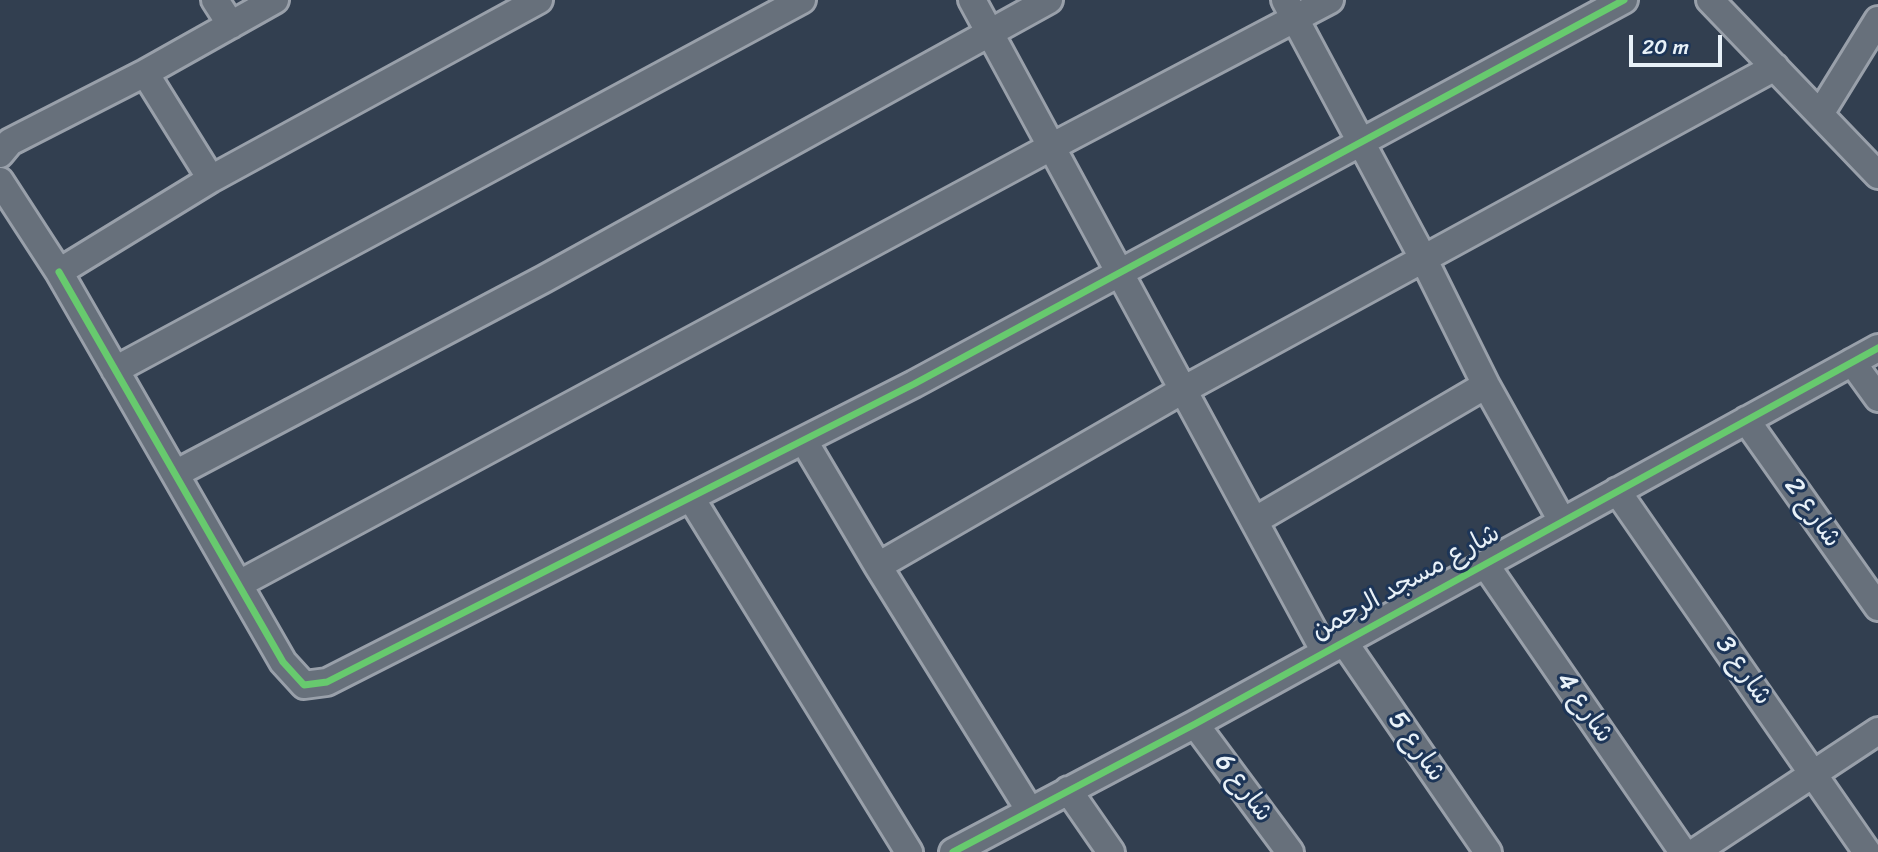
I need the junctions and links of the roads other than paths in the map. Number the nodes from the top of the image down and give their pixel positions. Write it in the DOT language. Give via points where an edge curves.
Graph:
graph roads {
  1 [pos="215,0"];
  2 [pos="275,0"];
  3 [pos="539,0"];
  4 [pos="802,0"];
  5 [pos="972,0"];
  6 [pos="1049,0"];
  7 [pos="1330,0"];
  8 [pos="1624,0"];
  9 [pos="1710,0"];
  10 [pos="1290,9"];
  11 [pos="1878,20"];
  12 [pos="231,25"];
  13 [pos="989,32"];
  14 [pos="1775,66"];
  15 [pos="145,73"];
  16 [pos="1820,114"];
  17 [pos="1362,142"];
  18 [pos="1051,146"];
  19 [pos="0,154"];
  20 [pos="1878,175"];
  21 [pos="211,179"];
  22 [pos="0,181"];
  23 [pos="1423,258"];
  24 [pos="59,272"];
  25 [pos="1118,274"];
  26 [pos="1878,348"];
  27 [pos="1852,362"];
  28 [pos="115,370"];
  29 [pos="1486,385"];
  30 [pos="1183,390"];
  31 [pos="1878,398"];
  32 [pos="1746,420"];
  33 [pos="804,441"];
  34 [pos="175,474"];
  35 [pos="1617,491"];
  36 [pos="691,498"];
  37 [pos="1254,521"];
  38 [pos="1562,521"];
  39 [pos="1485,564"];
  40 [pos="878,566"];
  41 [pos="239,584"];
  42 [pos="1878,607"];
  43 [pos="1335,647"];
  44 [pos="1195,724"];
  45 [pos="1878,731"];
  46 [pos="1814,773"];
  47 [pos="1068,790"];
  48 [pos="1030,811"];
  49 [pos="909,852"];
  50 [pos="953,852"];
  51 [pos="1111,852"];
  52 [pos="1290,852"];
  53 [pos="1488,852"];
  54 [pos="1683,852"];
  55 [pos="1695,852"];
  56 [pos="1867,852"];
  1 -- 12 [label="street"];
  2 -- 12 [label="street"];
  3 -- 21 [label="street"];
  4 -- 28 [label="street"];
  5 -- 13 [label="street, شارع 5"];
  6 -- 13 [label="street"];
  7 -- 10 [label="street"];
  8 -- 17 [label="street"];
  9 -- 14 [label="street"];
  10 -- 17 [label="street"];
  10 -- 18 [label="street"];
  11 -- 16 [label="street"];
  12 -- 15 [label="street"];
  13 -- 18 [label="street, شارع 5"];
  13 -- 34 [label="street" via="544,279"];
  14 -- 16 [label="street"];
  14 -- 23 [label="street"];
  15 -- 19 [label="street" via="10,142"];
  15 -- 21 [label="street"];
  16 -- 20 [label="street"];
  17 -- 23 [label="street"];
  17 -- 25 [label="street"];
  18 -- 25 [label="street, شارع 5"];
  18 -- 41 [label="street"];
  21 -- 24 [label="street"];
  22 -- 24 [label="street"];
  23 -- 29 [label="street"];
  23 -- 30 [label="street"];
  24 -- 28 [label="street"];
  25 -- 30 [label="street, شارع 5"];
  25 -- 33 [label="street"];
  26 -- 27 [label="street, شارع مسجد الرحمن"];
  27 -- 31 [label="street"];
  27 -- 32 [label="street, شارع مسجد الرحمن"];
  28 -- 34 [label="street"];
  29 -- 37 [label="street"];
  29 -- 38 [label="street"];
  30 -- 37 [label="street, شارع 5"];
  30 -- 40 [label="street"];
  32 -- 35 [label="street, شارع مسجد الرحمن"];
  32 -- 42 [label="street, شارع 2"];
  33 -- 36 [label="street"];
  33 -- 40 [label="street"];
  34 -- 41 [label="street"];
  35 -- 38 [label="street, شارع مسجد الرحمن"];
  35 -- 46 [label="street, شارع 3"];
  36 -- 41 [label="street" via="327,682 304,685 284,662"];
  36 -- 49 [label="street"];
  37 -- 43 [label="street, شارع 5"];
  38 -- 39 [label="street, شارع مسجد الرحمن"];
  39 -- 43 [label="street, شارع مسجد الرحمن"];
  39 -- 54 [label="street, شارع 4"];
  40 -- 48 [label="street"];
  43 -- 44 [label="street, شارع مسجد الرحمن"];
  43 -- 53 [label="street, شارع 5"];
  44 -- 47 [label="street, شارع مسجد الرحمن"];
  44 -- 52 [label="street, شارع 6"];
  45 -- 46 [label="street"];
  46 -- 55 [label="street"];
  46 -- 56 [label="street, شارع 3"];
  47 -- 48 [label="street, شارع مسجد الرحمن"];
  47 -- 51 [label="street"];
  48 -- 50 [label="street, شارع مسجد الرحمن"];
}
